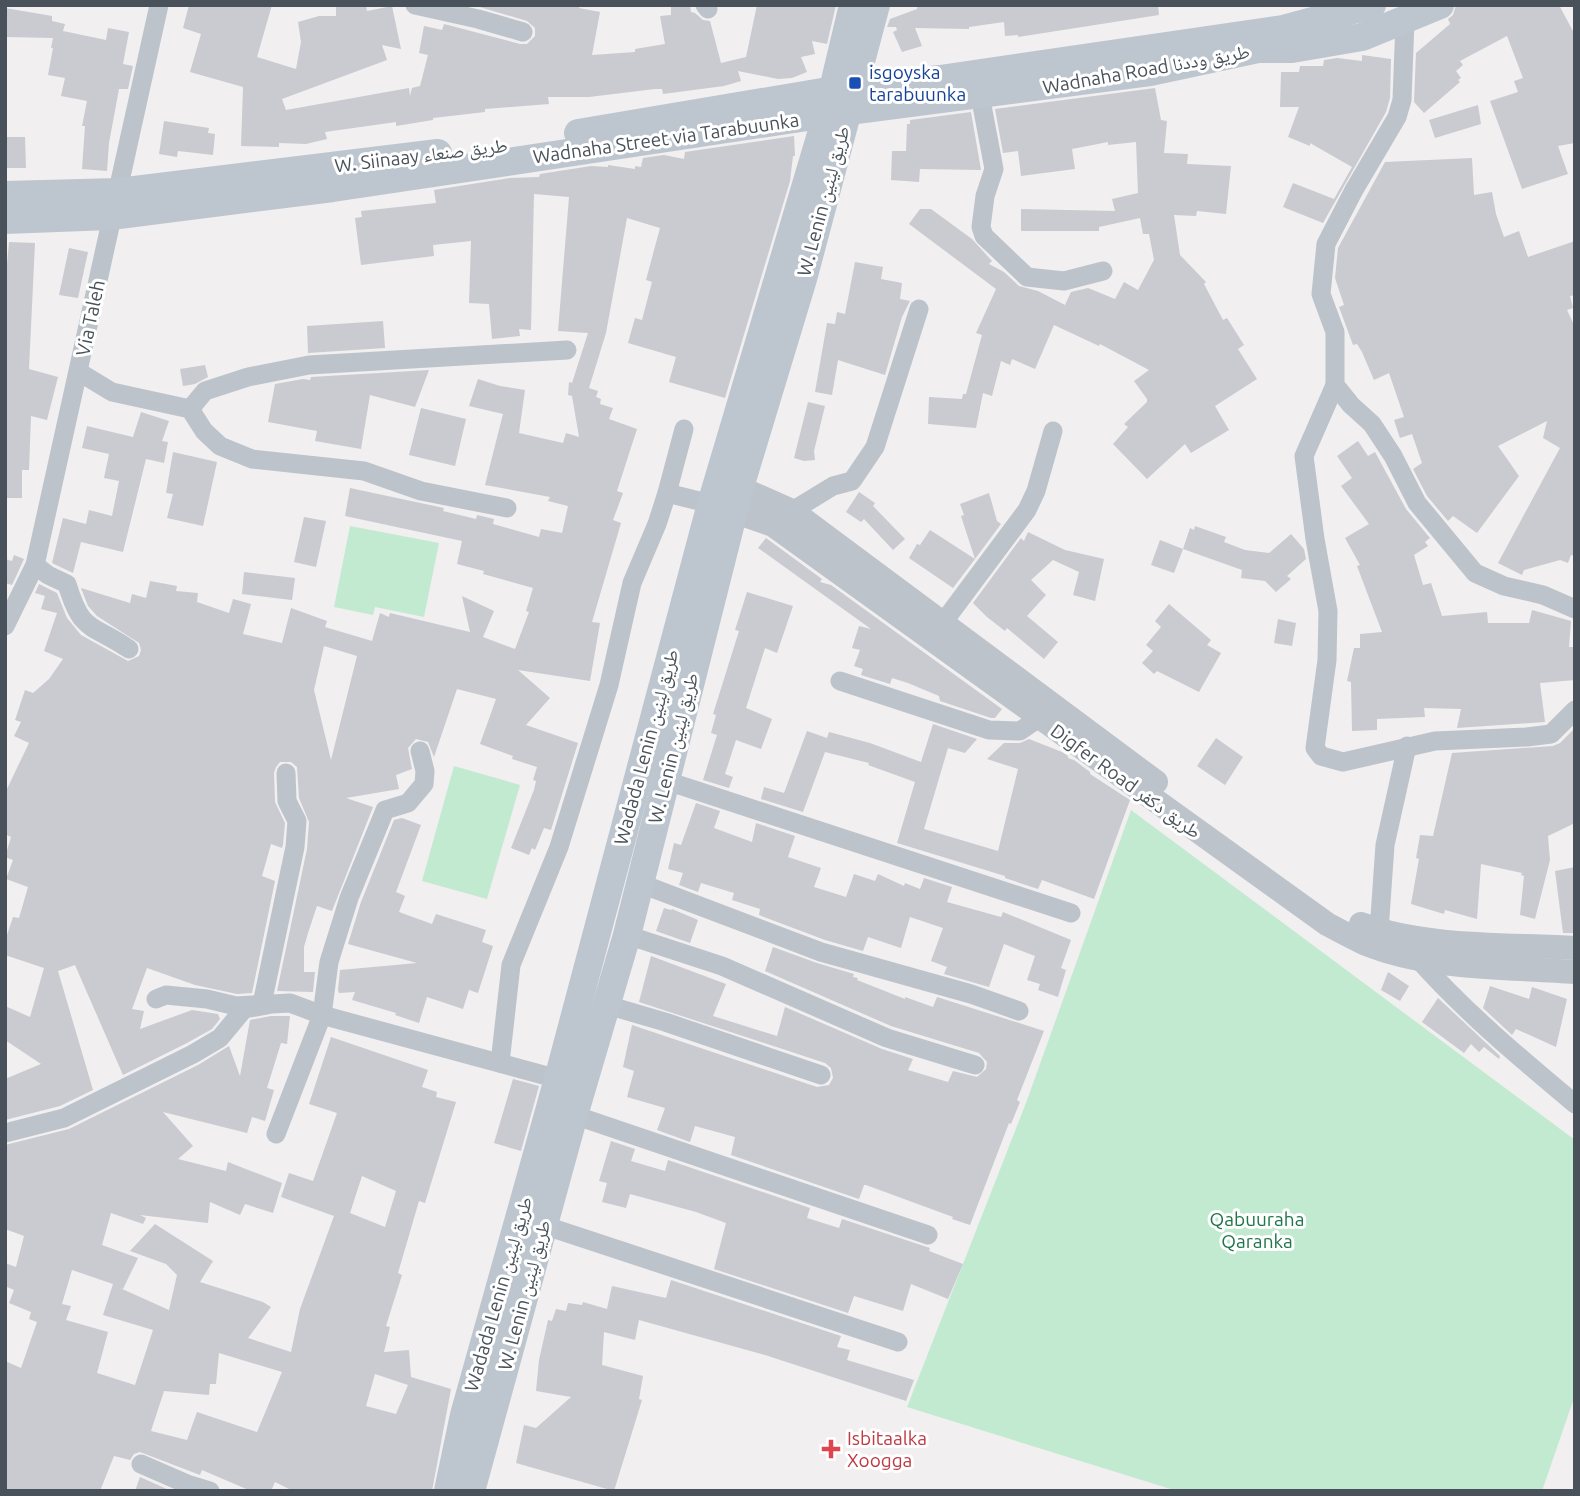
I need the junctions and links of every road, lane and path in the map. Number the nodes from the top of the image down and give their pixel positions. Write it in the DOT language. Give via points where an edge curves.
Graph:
graph roads {
  1 [pos="159,5"];
  2 [pos="415,5"];
  3 [pos="853,5"];
  4 [pos="876,5"];
  5 [pos="1372,5"];
  6 [pos="1440,5"];
  7 [pos="1405,21"];
  8 [pos="523,32"];
  9 [pos="980,95"];
  10 [pos="841,101"];
  11 [pos="5,195"];
  12 [pos="115,204"];
  13 [pos="5,220"];
  14 [pos="1103,271"];
  15 [pos="919,309"];
  16 [pos="567,350"];
  17 [pos="79,372"];
  18 [pos="1335,385"];
  19 [pos="190,409"];
  20 [pos="684,429"];
  21 [pos="1053,431"];
  22 [pos="667,493"];
  23 [pos="726,495"];
  24 [pos="507,508"];
  25 [pos="792,512"];
  26 [pos="35,565"];
  27 [pos="1575,609"];
  28 [pos="942,624"];
  29 [pos="5,625"];
  30 [pos="129,649"];
  31 [pos="840,681"];
  32 [pos="1575,710"];
  33 [pos="1039,719"];
  34 [pos="1407,746"];
  35 [pos="420,751"];
  36 [pos="286,773"];
  37 [pos="664,780"];
  38 [pos="639,883"];
  39 [pos="1071,913"];
  40 [pos="1379,931"];
  41 [pos="627,935"];
  42 [pos="1575,948"];
  43 [pos="1417,958"];
  44 [pos="1575,972"];
  45 [pos="156,999"];
  46 [pos="268,1005"];
  47 [pos="607,1005"];
  48 [pos="1019,1011"];
  49 [pos="322,1015"];
  50 [pos="500,1063"];
  51 [pos="975,1065"];
  52 [pos="821,1075"];
  53 [pos="558,1079"];
  54 [pos="1575,1104"];
  55 [pos="574,1115"];
  56 [pos="5,1133"];
  57 [pos="276,1135"];
  58 [pos="543,1225"];
  59 [pos="928,1234"];
  60 [pos="898,1342"];
  61 [pos="141,1464"];
  62 [pos="210,1491"];
  63 [pos="448,1491"];
  64 [pos="471,1491"];
  1 -- 12 [label="street, Via Taleh"];
  2 -- 8 [label="street"];
  3 -- 10 [label="main road"];
  4 -- 10 [label="main road, W. Lenin طريق لينين"];
  5 -- 10 [label="main road, Wadnaha Road طريق وددنا" via="1283,29 940,79"];
  6 -- 7 [label="main road, Wadnaha Road طريق وددنا"];
  7 -- 9 [label="main road, Wadnaha Road طريق وددنا" via="1362,37 1292,49 1258,49 1150,72"];
  7 -- 18 [label="street" via="1402,100 1397,117 1326,244 1321,294 1335,332"];
  9 -- 10 [label="main road, Wadnaha Road طريق وددنا"];
  9 -- 14 [label="street" via="994,169 985,196 984,236 1027,277 1064,281"];
  10 -- 12 [label="main road, W. Siinaay طريق صنعاء" via="671,128 521,142"];
  10 -- 23 [label="main road, W. Lenin طريق لينين" via="803,279"];
  11 -- 12 [label="main road, W. Siinaay طريق صنعاء"];
  12 -- 13 [label="main road"];
  12 -- 17 [label="street, Via Taleh"];
  15 -- 25 [label="street" via="875,447 852,481 833,486"];
  16 -- 19 [label="street" via="309,365 248,376 205,391"];
  17 -- 19 [label="street" via="112,392"];
  17 -- 26 [label="street, Via Taleh"];
  18 -- 27 [label="street" via="1372,424 1417,503 1475,573"];
  18 -- 34 [label="street" via="1304,456 1328,611 1327,660 1315,748 1321,756 1343,762"];
  19 -- 24 [label="street" via="204,432 220,446 252,459 363,471 421,491"];
  20 -- 22 [label="street"];
  21 -- 28 [label="street" via="1027,510"];
  22 -- 23 [label="street"];
  22 -- 50 [label="street" via="632,583 609,685 559,848 510,965"];
  23 -- 25 [label="street, Digfer Road طريق دكفر"];
  23 -- 33 [label="street, Digfer Road طريق دكفر"];
  23 -- 37 [label="main road, W. Lenin طريق لينين"];
  23 -- 53 [label="main road, Wadada Lenin طريق لينين"];
  25 -- 28 [label="street, Digfer Road طريق دكفر"];
  26 -- 29 [label="street, Via Taleh"];
  26 -- 30 [label="street" via="67,584 74,606 88,626"];
  28 -- 40 [label="street, Digfer Road طريق دكفر" via="1317,901"];
  31 -- 33 [label="street" via="989,730 1020,731"];
  32 -- 34 [label="street" via="1551,734"];
  33 -- 43 [label="street, Digfer Road طريق دكفر" via="1327,924 1367,944"];
  34 -- 40 [label="street" via="1385,845"];
  35 -- 49 [label="street" via="424,784 408,803 385,810 349,898 329,962"];
  36 -- 46 [label="street" via="287,801 297,821 296,834 263,999"];
  37 -- 38 [label="main road, W. Lenin طريق لينين"];
  37 -- 39 [label="street"];
  38 -- 41 [label="main road, W. Lenin طريق لينين"];
  38 -- 48 [label="street" via="821,952"];
  40 -- 42 [label="street, Digfer Road طريق دكفر" via="1415,938"];
  41 -- 47 [label="main road, W. Lenin طريق لينين"];
  41 -- 51 [label="street" via="722,966 887,1038"];
  43 -- 44 [label="street, Digfer Road طريق دكفر"];
  43 -- 54 [label="street" via="1510,1049"];
  45 -- 46 [label="street" via="166,995 236,1006"];
  46 -- 49 [label="street" via="290,1003"];
  46 -- 56 [label="street" via="244,1009 219,1038 193,1054 64,1118"];
  47 -- 52 [label="street"];
  47 -- 55 [label="main road, W. Lenin طريق لينين"];
  49 -- 50 [label="street"];
  49 -- 57 [label="street"];
  50 -- 53 [label="street"];
  53 -- 63 [label="main road, Wadada Lenin طريق لينين" via="464,1415"];
  55 -- 58 [label="main road, W. Lenin طريق لينين"];
  55 -- 59 [label="street"];
  58 -- 60 [label="street"];
  58 -- 64 [label="main road, W. Lenin طريق لينين"];
  61 -- 62 [label="street"];
}
